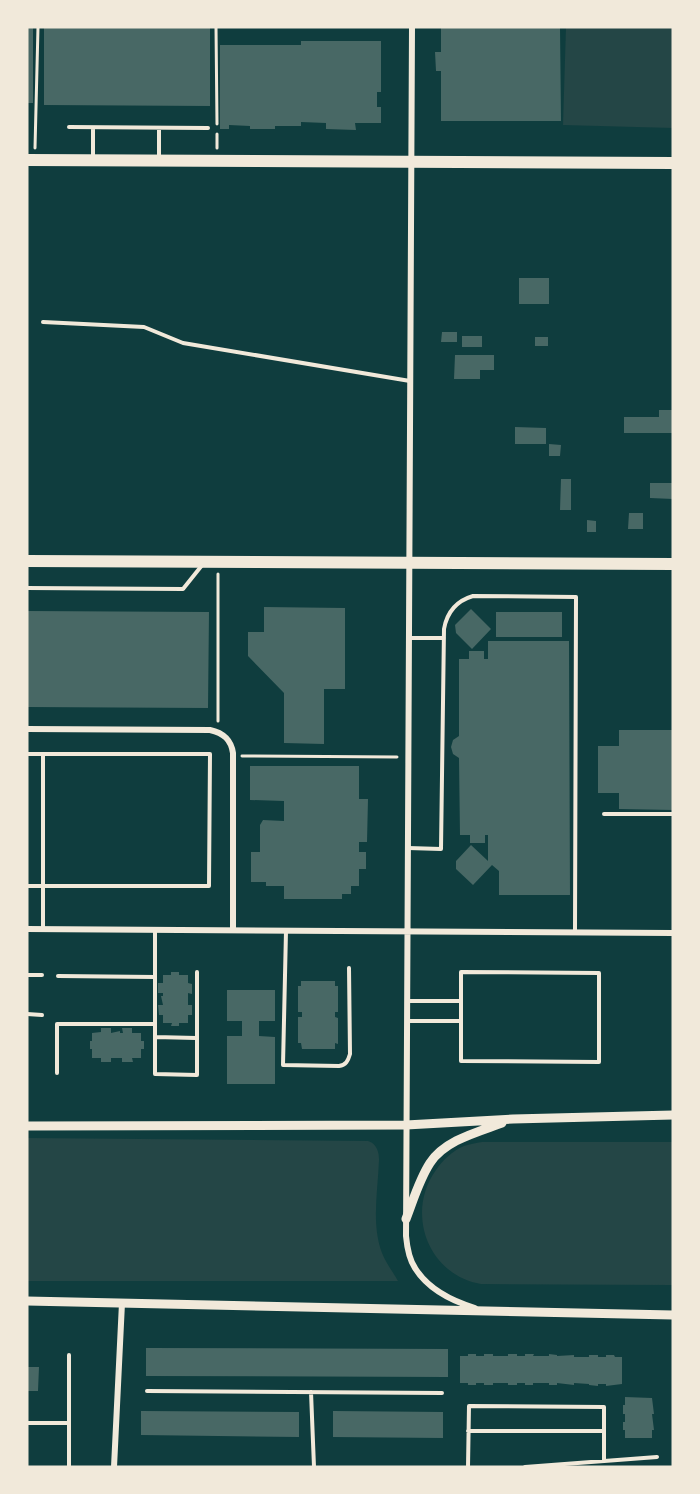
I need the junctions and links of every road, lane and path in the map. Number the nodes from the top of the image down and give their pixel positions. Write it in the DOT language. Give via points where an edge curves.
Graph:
graph roads {
  1 [pos="38,27"];
  2 [pos="216,27"];
  3 [pos="412,27"];
  4 [pos="69,127"];
  5 [pos="93,128"];
  6 [pos="159,128"];
  7 [pos="208,128"];
  8 [pos="31,160"];
  9 [pos="93,160"];
  10 [pos="159,160"];
  11 [pos="217,160"];
  12 [pos="411,161"];
  13 [pos="673,163"];
  14 [pos="43,322"];
  15 [pos="410,381"];
  16 [pos="30,559"];
  17 [pos="204,562"];
  18 [pos="218,562"];
  19 [pos="409,563"];
  20 [pos="673,564"];
  21 [pos="27,588"];
  22 [pos="409,638"];
  23 [pos="444,638"];
  24 [pos="27,729"];
  25 [pos="215,731"];
  26 [pos="27,753"];
  27 [pos="42,754"];
  28 [pos="233,756"];
  29 [pos="408,757"];
  30 [pos="603,814"];
  31 [pos="673,814"];
  32 [pos="408,848"];
  33 [pos="27,886"];
  34 [pos="42,886"];
  35 [pos="27,929"];
  36 [pos="43,929"];
  37 [pos="155,930"];
  38 [pos="233,930"];
  39 [pos="286,931"];
  40 [pos="407,931"];
  41 [pos="575,932"];
  42 [pos="673,933"];
  43 [pos="349,968"];
  44 [pos="196,972"];
  45 [pos="27,975"];
  46 [pos="42,975"];
  47 [pos="58,976"];
  48 [pos="155,977"];
  49 [pos="407,1001"];
  50 [pos="461,1001"];
  51 [pos="27,1014"];
  52 [pos="42,1015"];
  53 [pos="407,1021"];
  54 [pos="461,1021"];
  55 [pos="155,1024"];
  56 [pos="155,1038"];
  57 [pos="196,1038"];
  58 [pos="57,1072"];
  59 [pos="673,1117"];
  60 [pos="513,1119"];
  61 [pos="406,1125"];
  62 [pos="27,1126"];
  63 [pos="406,1219"];
  64 [pos="27,1301"];
  65 [pos="122,1303"];
  66 [pos="484,1311"];
  67 [pos="673,1315"];
  68 [pos="69,1355"];
  69 [pos="147,1391"];
  70 [pos="311,1392"];
  71 [pos="442,1393"];
  72 [pos="27,1423"];
  73 [pos="69,1423"];
  74 [pos="468,1431"];
  75 [pos="604,1431"];
  76 [pos="657,1457"];
  77 [pos="604,1461"];
  78 [pos="69,1467"];
  79 [pos="114,1467"];
  80 [pos="314,1467"];
  81 [pos="468,1467"];
  82 [pos="525,1467"];
  1 -- 8 [label="path"];
  2 -- 11 [label="path"];
  3 -- 12 [label="street"];
  4 -- 5 [label="lane"];
  5 -- 6 [label="lane"];
  5 -- 9 [label="lane"];
  6 -- 7 [label="lane"];
  6 -- 10 [label="lane"];
  8 -- 9 [label="main road"];
  9 -- 10 [label="main road"];
  10 -- 11 [label="main road"];
  11 -- 12 [label="main road"];
  12 -- 13 [label="main road"];
  12 -- 15 [label="street"];
  14 -- 15 [label="lane" via="144,327 183,343"];
  15 -- 19 [label="street"];
  16 -- 17 [label="main road"];
  17 -- 18 [label="main road"];
  17 -- 21 [label="lane" via="183,589"];
  18 -- 19 [label="main road"];
  18 -- 25 [label="path"];
  19 -- 20 [label="main road"];
  19 -- 22 [label="street"];
  22 -- 23 [label="lane"];
  22 -- 29 [label="street"];
  23 -- 32 [label="lane" via="441,849"];
  23 -- 41 [label="lane" via="447,616 465,598 576,597"];
  24 -- 25 [label="street"];
  25 -- 28 [label="street" via="229,740"];
  26 -- 27 [label="lane"];
  27 -- 34 [label="lane"];
  27 -- 34 [label="lane" via="210,754 210,864 209,886"];
  28 -- 29 [label="path"];
  28 -- 38 [label="street"];
  29 -- 32 [label="street"];
  30 -- 31 [label="lane"];
  32 -- 40 [label="street"];
  33 -- 34 [label="lane"];
  34 -- 36 [label="lane"];
  35 -- 36 [label="street"];
  36 -- 37 [label="street"];
  37 -- 38 [label="street"];
  37 -- 48 [label="lane"];
  38 -- 39 [label="street"];
  39 -- 40 [label="street"];
  39 -- 43 [label="lane" via="283,1065 339,1066 347,1062"];
  40 -- 41 [label="street"];
  40 -- 49 [label="street"];
  41 -- 42 [label="street"];
  44 -- 57 [label="lane"];
  45 -- 46 [label="lane"];
  47 -- 48 [label="lane"];
  48 -- 55 [label="lane"];
  49 -- 50 [label="lane"];
  49 -- 53 [label="street"];
  50 -- 54 [label="lane"];
  50 -- 54 [label="lane" via="461,972 598,973 599,1062 461,1061"];
  51 -- 52 [label="lane"];
  53 -- 54 [label="lane"];
  53 -- 61 [label="street"];
  55 -- 56 [label="lane"];
  55 -- 58 [label="lane" via="57,1024"];
  56 -- 57 [label="lane"];
  56 -- 57 [label="lane" via="155,1074 197,1075"];
  59 -- 60 [label="street"];
  60 -- 61 [label="street"];
  60 -- 63 [label="street" via="466,1136 438,1155 422,1179"];
  61 -- 62 [label="street"];
  61 -- 63 [label="street"];
  63 -- 66 [label="street" via="408,1253 426,1281 444,1295"];
  64 -- 65 [label="street"];
  65 -- 66 [label="street"];
  65 -- 79 [label="street"];
  66 -- 67 [label="street"];
  68 -- 73 [label="lane"];
  69 -- 70 [label="lane"];
  70 -- 71 [label="lane"];
  70 -- 80 [label="lane"];
  72 -- 73 [label="lane"];
  73 -- 78 [label="lane"];
  74 -- 75 [label="lane"];
  74 -- 75 [label="lane" via="469,1406 604,1407"];
  74 -- 81 [label="lane"];
  75 -- 77 [label="lane"];
  76 -- 77 [label="lane"];
  77 -- 82 [label="lane"];
}
